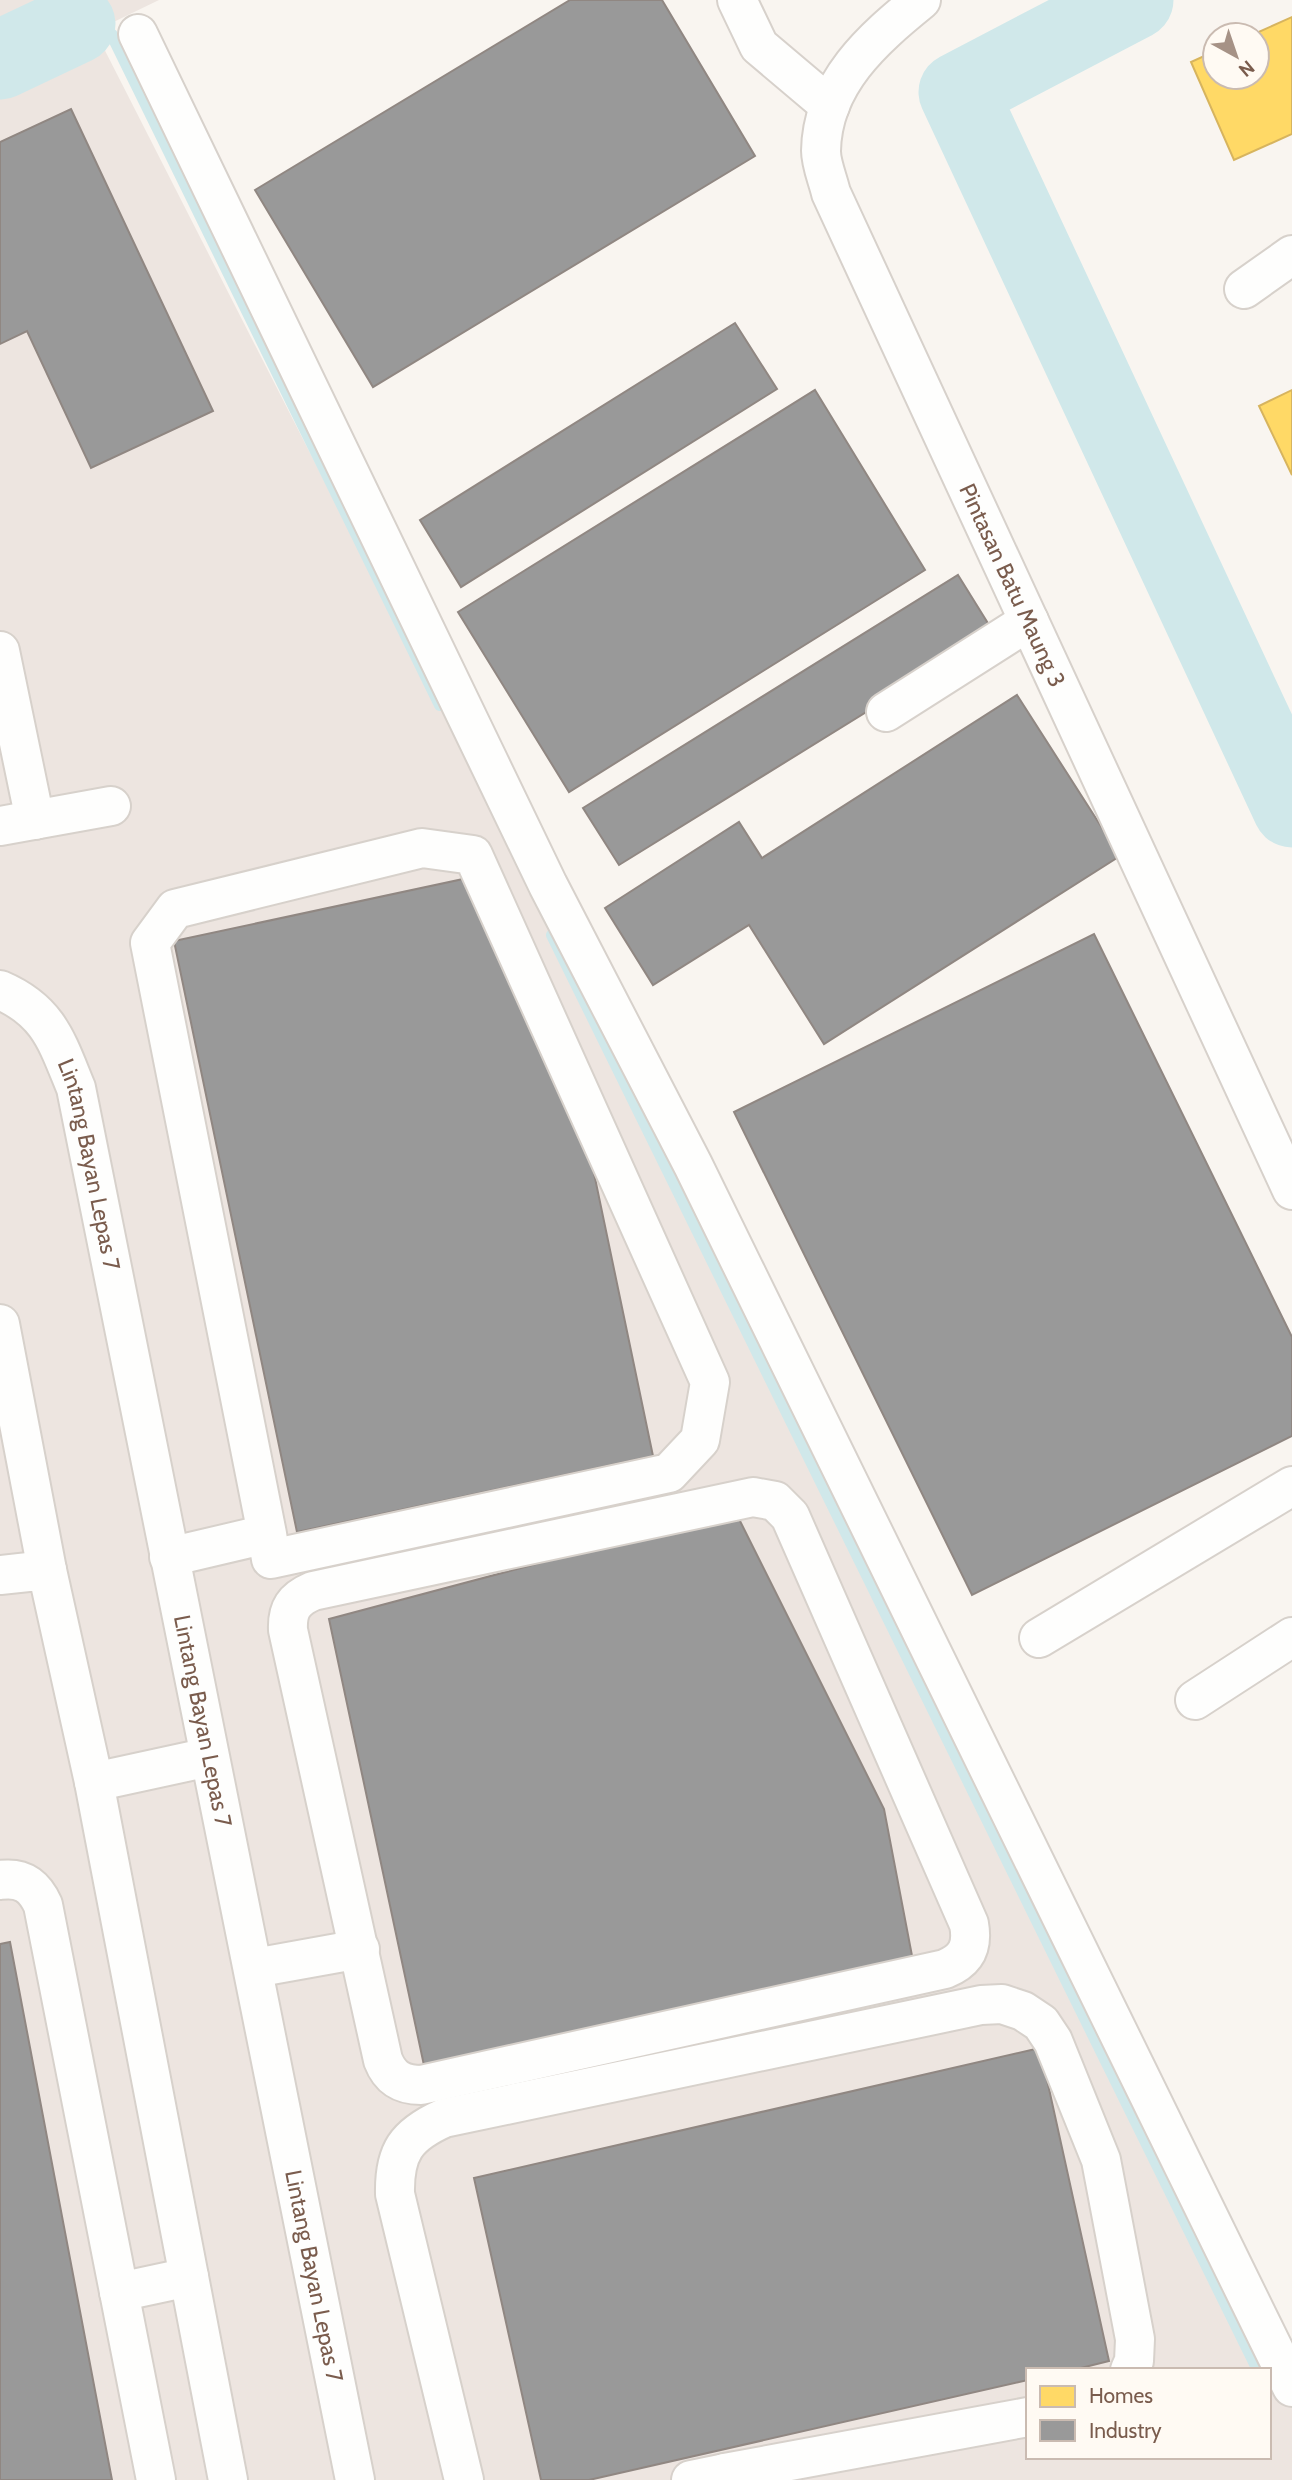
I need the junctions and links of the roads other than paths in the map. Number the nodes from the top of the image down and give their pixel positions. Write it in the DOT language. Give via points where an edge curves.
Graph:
graph roads {
  1 [pos="737,0"];
  2 [pos="921,0"];
  3 [pos="138,34"];
  4 [pos="830,106"];
  5 [pos="1292,255"];
  6 [pos="1244,289"];
  7 [pos="1029,621"];
  8 [pos="0,652"];
  9 [pos="886,712"];
  10 [pos="111,806"];
  11 [pos="18,823"];
  12 [pos="0,990"];
  13 [pos="1292,1190"];
  14 [pos="0,1324"];
  15 [pos="1292,1486"];
  16 [pos="267,1534"];
  17 [pos="169,1557"];
  18 [pos="47,1570"];
  19 [pos="0,1575"];
  20 [pos="1292,1637"];
  21 [pos="1039,1638"];
  22 [pos="1195,1700"];
  23 [pos="209,1757"];
  24 [pos="93,1782"];
  25 [pos="0,1880"];
  26 [pos="360,1949"];
  27 [pos="254,1968"];
  28 [pos="189,2277"];
  29 [pos="119,2292"];
  30 [pos="1131,2368"];
  31 [pos="1292,2387"];
  32 [pos="1026,2417"];
  33 [pos="714,2478"];
  34 [pos="156,2480"];
  35 [pos="228,2480"];
  36 [pos="355,2480"];
  37 [pos="464,2480"];
  1 -- 4 [label="street" via="760,46"];
  2 -- 4 [label="street, Pintasan Batu Maung 3" via="876,36 843,76"];
  3 -- 31 [label="street" via="548,885 699,1177"];
  4 -- 7 [label="street, Pintasan Batu Maung 3" via="821,153 831,192"];
  5 -- 6 [label="street"];
  7 -- 9 [label="street"];
  7 -- 13 [label="street, Pintasan Batu Maung 3"];
  8 -- 11 [label="street"];
  10 -- 11 [label="street"];
  12 -- 17 [label="street, Lintang Bayan Lepas 7" via="19,998 52,1029 76,1088"];
  14 -- 18 [label="street"];
  15 -- 21 [label="street"];
  16 -- 16 [label="street" via="271,1559 656,1476 669,1473 700,1440 710,1382 473,855 422,848 175,909 150,943"];
  16 -- 17 [label="street"];
  17 -- 23 [label="street, Lintang Bayan Lepas 7"];
  18 -- 19 [label="street"];
  18 -- 24 [label="street"];
  20 -- 22 [label="street"];
  23 -- 24 [label="street"];
  23 -- 27 [label="street, Lintang Bayan Lepas 7"];
  24 -- 28 [label="street"];
  25 -- 29 [label="street" via="29,1884 43,1905"];
  26 -- 26 [label="street" via="387,2071 410,2085 959,1963 970,1945 969,1923 785,1507 765,1497 753,1497 313,1591 292,1605 288,1630"];
  26 -- 27 [label="street"];
  27 -- 36 [label="street, Lintang Bayan Lepas 7"];
  28 -- 29 [label="street"];
  28 -- 35 [label="street"];
  29 -- 34 [label="street"];
  30 -- 37 [label="street" via="1135,2339 1101,2160 1058,2053 1041,2023 1023,2011 1002,2004 981,2006 444,2118 421,2128 404,2146 394,2170 395,2194"];
  32 -- 33 [label="street"];
}
